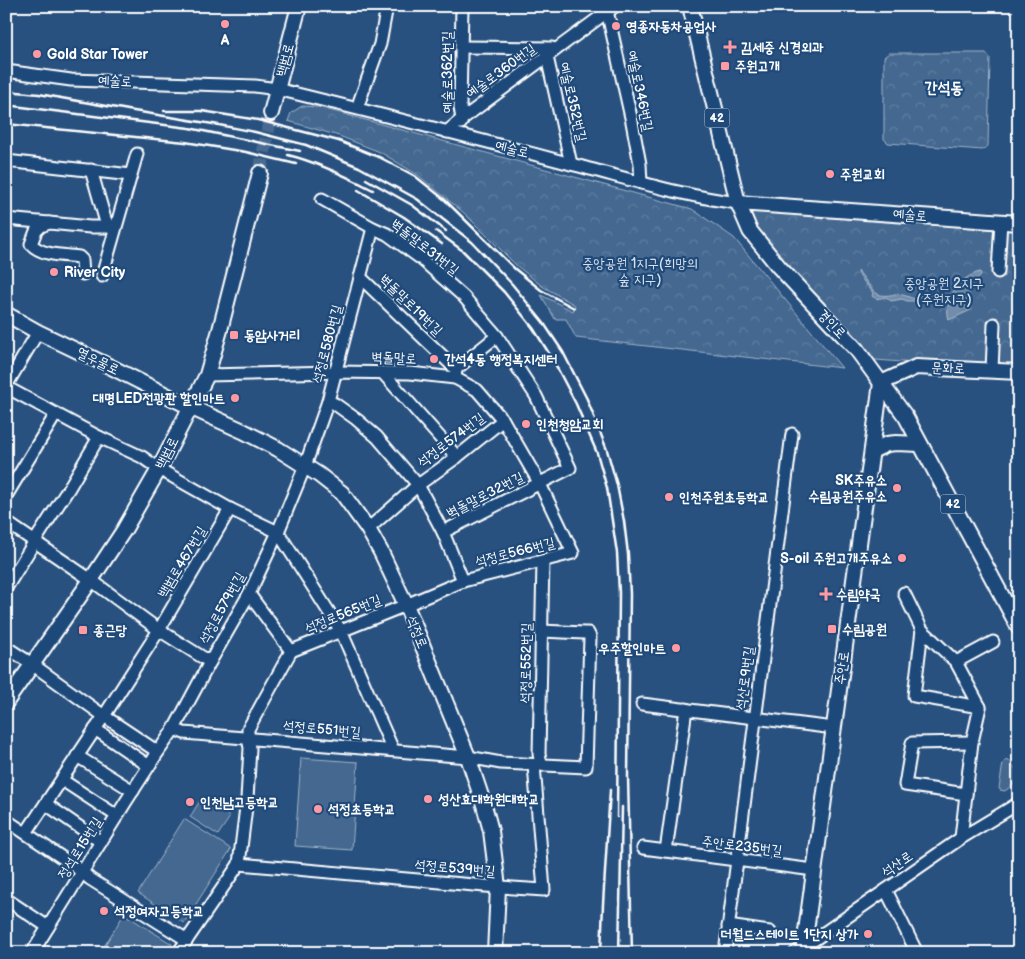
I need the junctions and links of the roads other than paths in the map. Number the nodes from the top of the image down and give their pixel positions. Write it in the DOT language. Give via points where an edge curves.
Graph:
graph roads {
  1 [pos="299,6"];
  2 [pos="387,6"];
  3 [pos="462,6"];
  4 [pos="690,6"];
  5 [pos="609,8"];
  6 [pos="461,47"];
  7 [pos="546,52"];
  8 [pos="6,71"];
  9 [pos="277,89"];
  10 [pos="358,108"];
  11 [pos="271,113"];
  12 [pos="462,119"];
  13 [pos="447,132"];
  14 [pos="465,137"];
  15 [pos="137,154"];
  16 [pos="6,161"];
  17 [pos="571,164"];
  18 [pos="91,170"];
  19 [pos="260,173"];
  20 [pos="131,175"];
  21 [pos="641,183"];
  22 [pos="322,199"];
  23 [pos="738,203"];
  24 [pos="6,219"];
  25 [pos="1001,221"];
  26 [pos="1019,222"];
  27 [pos="49,223"];
  28 [pos="112,228"];
  29 [pos="374,228"];
  30 [pos="998,272"];
  31 [pos="83,274"];
  32 [pos="102,276"];
  33 [pos="360,277"];
  34 [pos="6,314"];
  35 [pos="994,324"];
  36 [pos="38,332"];
  37 [pos="497,336"];
  38 [pos="992,370"];
  39 [pos="336,372"];
  40 [pos="1019,372"];
  41 [pos="383,373"];
  42 [pos="455,373"];
  43 [pos="207,375"];
  44 [pos="881,383"];
  45 [pos="6,387"];
  46 [pos="328,401"];
  47 [pos="190,407"];
  48 [pos="56,414"];
  49 [pos="503,420"];
  50 [pos="792,434"];
  51 [pos="99,437"];
  52 [pos="920,444"];
  53 [pos="872,451"];
  54 [pos="457,457"];
  55 [pos="304,466"];
  56 [pos="159,469"];
  57 [pos="540,484"];
  58 [pos="418,485"];
  59 [pos="6,496"];
  60 [pos="230,509"];
  61 [pos="6,522"];
  62 [pos="368,529"];
  63 [pos="278,532"];
  64 [pos="443,532"];
  65 [pos="35,541"];
  66 [pos="574,553"];
  67 [pos="543,561"];
  68 [pos="91,580"];
  69 [pos="463,581"];
  70 [pos="8,586"];
  71 [pos="904,593"];
  72 [pos="249,594"];
  73 [pos="406,605"];
  74 [pos="1019,628"];
  75 [pos="159,630"];
  76 [pos="922,630"];
  77 [pos="341,631"];
  78 [pos="542,631"];
  79 [pos="993,642"];
  80 [pos="6,647"];
  81 [pos="290,651"];
  82 [pos="210,662"];
  83 [pos="956,662"];
  84 [pos="32,664"];
  85 [pos="6,702"];
  86 [pos="642,704"];
  87 [pos="980,707"];
  88 [pos="686,709"];
  89 [pos="104,716"];
  90 [pos="755,718"];
  91 [pos="834,728"];
  92 [pos="95,729"];
  93 [pos="174,729"];
  94 [pos="248,738"];
  95 [pos="972,742"];
  96 [pos="393,750"];
  97 [pos="78,756"];
  98 [pos="468,757"];
  99 [pos="153,759"];
  100 [pos="538,765"];
  101 [pos="62,780"];
  102 [pos="133,791"];
  103 [pos="966,794"];
  104 [pos="1019,803"];
  105 [pos="46,804"];
  106 [pos="117,816"];
  107 [pos="6,820"];
  108 [pos="26,833"];
  109 [pos="961,838"];
  110 [pos="101,842"];
  111 [pos="643,848"];
  112 [pos="666,851"];
  113 [pos="736,860"];
  114 [pos="239,864"];
  115 [pos="814,870"];
  116 [pos="82,872"];
  117 [pos="498,887"];
  118 [pos="886,890"];
  119 [pos="6,900"];
  120 [pos="728,926"];
  121 [pos="48,928"];
  122 [pos="770,932"];
  123 [pos="187,940"];
  124 [pos="800,950"];
  125 [pos="32,953"];
  126 [pos="178,953"];
  127 [pos="495,953"];
  128 [pos="725,953"];
  129 [pos="917,953"];
  1 -- 9 [label="main road, 백범로"];
  2 -- 10 [label="street" via="380,44"];
  3 -- 6 [label="street, 예술로362번길"];
  4 -- 23 [label="main road, 경인로 / 42"];
  5 -- 7 [label="street, 예술로360번길" via="558,48"];
  5 -- 21 [label="street, 예술로346번길" via="634,130"];
  6 -- 7 [label="street, 예술로360번길"];
  6 -- 12 [label="street, 예술로362번길"];
  7 -- 12 [label="street, 예술로360번길"];
  7 -- 17 [label="street, 예술로352번길"];
  8 -- 9 [label="street, 예술로" via="71,80"];
  9 -- 10 [label="street, 예술로"];
  9 -- 11 [label="main road, 백범로"];
  10 -- 13 [label="street, 예술로"];
  12 -- 13 [label="street, 예술로360번길"];
  12 -- 14 [label="street, 예술로362번길" via="461,130"];
  13 -- 14 [label="street, 예술로"];
  14 -- 17 [label="street, 예술로"];
  15 -- 20 [label="street"];
  16 -- 18 [label="street"];
  17 -- 21 [label="street, 예술로"];
  18 -- 20 [label="street"];
  18 -- 28 [label="street" via="105,219"];
  19 -- 43 [label="main road, 백범로"];
  20 -- 28 [label="street"];
  21 -- 23 [label="street, 예술로" via="711,200"];
  22 -- 29 [label="street, 벽돌말로31번길"];
  23 -- 25 [label="main road, 예술로"];
  23 -- 44 [label="main road, 경인로 / 42" via="750,232 857,350"];
  24 -- 27 [label="street"];
  25 -- 26 [label="main road, 예술로"];
  25 -- 30 [label="street"];
  27 -- 28 [label="street"];
  27 -- 31 [label="street" via="36,231 31,244 44,252 79,257"];
  28 -- 32 [label="street"];
  29 -- 33 [label="street, 석정로580번길"];
  29 -- 37 [label="street, 벽돌말로31번길" via="388,234 420,258 464,297"];
  33 -- 39 [label="street, 석정로580번길"];
  33 -- 42 [label="street, 벽돌말로19번길"];
  34 -- 36 [label="main road, 열우물로"];
  35 -- 38 [label="street"];
  36 -- 45 [label="street"];
  36 -- 47 [label="main road, 열우물로"];
  37 -- 42 [label="street"];
  37 -- 57 [label="street, 벽돌말로31번길" via="536,396 570,468"];
  38 -- 40 [label="main road, 문화로"];
  38 -- 44 [label="main road, 문화로" via="916,367"];
  39 -- 41 [label="street, 벽돌말로"];
  39 -- 43 [label="street, 벽돌말로"];
  39 -- 46 [label="street, 석정로580번길"];
  41 -- 42 [label="street, 벽돌말로"];
  41 -- 54 [label="street"];
  42 -- 49 [label="street, 벽돌말로" via="477,390"];
  43 -- 47 [label="main road, 백범로"];
  44 -- 52 [label="main road, 경인로 / 42" via="906,417"];
  44 -- 53 [label="main road, 주안로"];
  45 -- 48 [label="street"];
  46 -- 55 [label="street, 석정로580번길"];
  46 -- 58 [label="street, 석정로574번길" via="377,437"];
  47 -- 55 [label="main road, 석정로" via="278,449"];
  47 -- 56 [label="main road, 백범로"];
  48 -- 51 [label="street"];
  48 -- 59 [label="street"];
  49 -- 54 [label="street, 석정로574번길"];
  49 -- 57 [label="street, 벽돌말로"];
  50 -- 90 [label="street, 석산로9번길"];
  51 -- 56 [label="street" via="142,457"];
  51 -- 65 [label="street"];
  52 -- 53 [label="main road" via="887,444"];
  52 -- 74 [label="main road, 경인로 / 42"];
  53 -- 91 [label="main road, 주안로"];
  54 -- 58 [label="street, 석정로574번길"];
  55 -- 62 [label="main road, 석정로" via="342,493"];
  55 -- 63 [label="street, 석정로579번길"];
  56 -- 60 [label="street"];
  56 -- 68 [label="main road, 백범로"];
  57 -- 64 [label="street, 벽돌말로32번길"];
  57 -- 66 [label="street, 벽돌말로"];
  58 -- 62 [label="street, 석정로574번길"];
  58 -- 64 [label="street, 석정로566번길"];
  60 -- 63 [label="street"];
  60 -- 75 [label="street, 백범로467번길"];
  61 -- 65 [label="street"];
  62 -- 73 [label="main road, 석정로"];
  63 -- 72 [label="street, 석정로579번길"];
  63 -- 77 [label="street"];
  64 -- 69 [label="street, 석정로566번길"];
  65 -- 68 [label="street"];
  65 -- 70 [label="street"];
  66 -- 67 [label="street, 석정로566번길"];
  67 -- 69 [label="street, 석정로566번길"];
  67 -- 78 [label="street, 석정로552번길"];
  68 -- 75 [label="street"];
  68 -- 84 [label="main road, 백범로"];
  69 -- 73 [label="street, 석정로566번길"];
  71 -- 76 [label="street"];
  72 -- 81 [label="street"];
  72 -- 82 [label="street, 석정로579번길"];
  73 -- 77 [label="street, 석정로565번길"];
  73 -- 98 [label="main road, 석정로"];
  75 -- 82 [label="street"];
  75 -- 89 [label="street, 백범로467번길"];
  76 -- 83 [label="street"];
  76 -- 87 [label="street" via="914,696"];
  77 -- 81 [label="street, 석정로565번길"];
  77 -- 96 [label="street"];
  78 -- 100 [label="street, 석정로552번길"];
  78 -- 100 [label="street" via="588,633 590,637 586,767"];
  79 -- 83 [label="street"];
  80 -- 84 [label="street"];
  81 -- 94 [label="street" via="248,729"];
  82 -- 93 [label="street, 석정로579번길"];
  83 -- 87 [label="street"];
  84 -- 85 [label="main road, 백범로"];
  84 -- 89 [label="street"];
  86 -- 88 [label="street"];
  87 -- 95 [label="street"];
  88 -- 90 [label="street"];
  88 -- 112 [label="street"];
  89 -- 92 [label="street, 백범로467번길"];
  89 -- 99 [label="street"];
  90 -- 91 [label="street"];
  90 -- 113 [label="street, 석산로9번길"];
  91 -- 115 [label="main road, 주안로"];
  92 -- 97 [label="street, 백범로467번길"];
  92 -- 99 [label="street"];
  93 -- 94 [label="street, 석정로551번길" via="184,733"];
  93 -- 99 [label="street, 석정로579번길"];
  94 -- 96 [label="street, 석정로551번길"];
  94 -- 114 [label="street" via="247,799"];
  95 -- 103 [label="street"];
  95 -- 103 [label="street" via="912,743 906,785"];
  96 -- 98 [label="street, 석정로551번길"];
  97 -- 101 [label="street, 백범로467번길"];
  97 -- 102 [label="street"];
  98 -- 100 [label="street" via="501,764"];
  98 -- 117 [label="main road, 석정로" via="491,831"];
  99 -- 102 [label="street, 정석로15번길"];
  100 -- 117 [label="street, 석정로539번길" via="544,890"];
  101 -- 105 [label="street, 백범로467번길"];
  101 -- 106 [label="street"];
  102 -- 106 [label="street, 정석로15번길"];
  103 -- 109 [label="street"];
  104 -- 109 [label="street, 석산로"];
  105 -- 108 [label="street, 백범로467번길"];
  105 -- 110 [label="street"];
  106 -- 110 [label="street, 정석로15번길"];
  107 -- 108 [label="street"];
  108 -- 116 [label="street"];
  109 -- 118 [label="street, 석산로"];
  110 -- 116 [label="street, 정석로15번길"];
  111 -- 112 [label="street, 주안로235번길"];
  112 -- 113 [label="street, 주안로235번길"];
  113 -- 115 [label="street, 주안로235번길"];
  113 -- 120 [label="street, 석산로9번길"];
  114 -- 117 [label="street, 석정로539번길"];
  114 -- 123 [label="street"];
  115 -- 124 [label="main road, 주안로"];
  116 -- 121 [label="street, 정석로15번길"];
  116 -- 123 [label="street"];
  117 -- 127 [label="main road, 석정로"];
  118 -- 124 [label="street, 석산로"];
  118 -- 129 [label="street"];
  119 -- 121 [label="street"];
  120 -- 122 [label="street"];
  120 -- 128 [label="street, 석산로9번길"];
  121 -- 125 [label="street, 정석로15번길"];
  123 -- 126 [label="street"];
}
